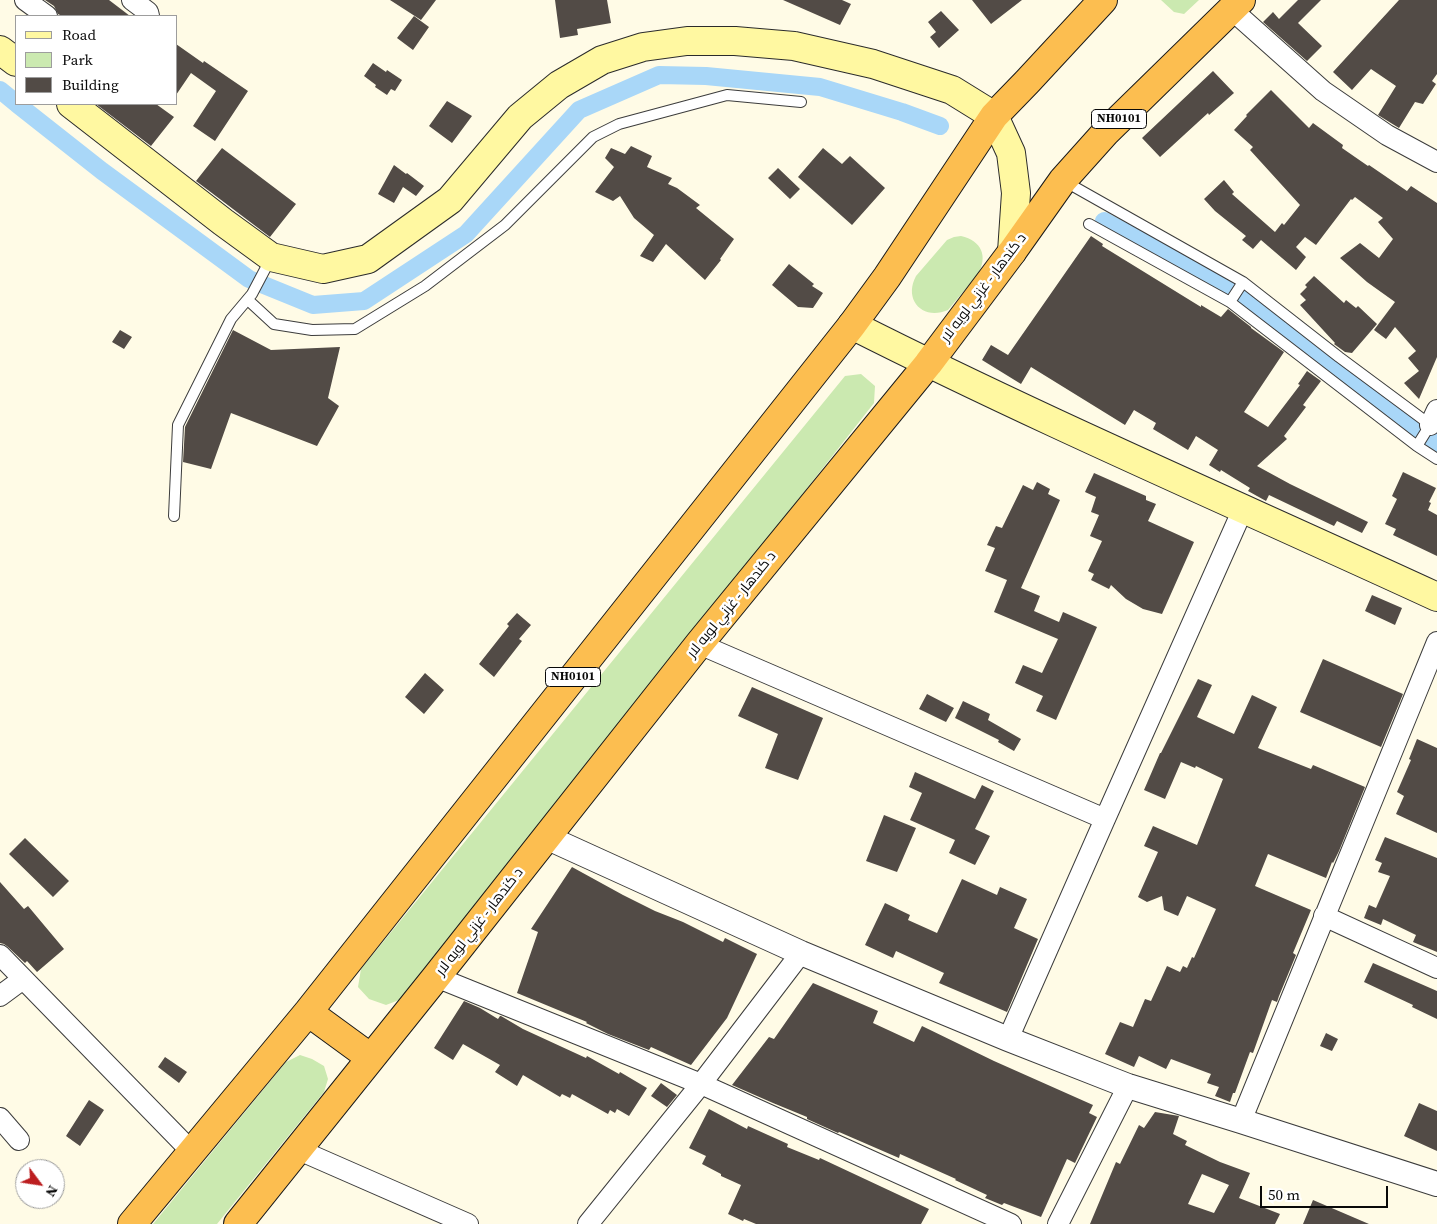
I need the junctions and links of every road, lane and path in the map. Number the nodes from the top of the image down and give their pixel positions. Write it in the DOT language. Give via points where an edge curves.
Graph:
graph roads {
  1 [pos="25,0"];
  2 [pos="132,0"];
  3 [pos="1103,0"];
  4 [pos="1236,5"];
  5 [pos="46,15"];
  6 [pos="149,15"];
  7 [pos="0,50"];
  8 [pos="15,61"];
  9 [pos="801,102"];
  10 [pos="81,106"];
  11 [pos="994,116"];
  12 [pos="1437,162"];
  13 [pos="1063,180"];
  14 [pos="1089,224"];
  15 [pos="1012,252"];
  16 [pos="267,265"];
  17 [pos="1243,282"];
  18 [pos="250,297"];
  19 [pos="1230,302"];
  20 [pos="852,325"];
  21 [pos="928,364"];
  22 [pos="1433,424"];
  23 [pos="1417,446"];
  24 [pos="1437,458"];
  25 [pos="1243,509"];
  26 [pos="174,516"];
  27 [pos="1437,597"];
  28 [pos="1437,642"];
  29 [pos="699,644"];
  30 [pos="1104,819"];
  31 [pos="546,837"];
  32 [pos="1324,916"];
  33 [pos="801,953"];
  34 [pos="0,955"];
  35 [pos="1437,968"];
  36 [pos="436,977"];
  37 [pos="23,979"];
  38 [pos="0,996"];
  39 [pos="308,1012"];
  40 [pos="1008,1039"];
  41 [pos="371,1058"];
  42 [pos="701,1084"];
  43 [pos="1128,1086"];
  44 [pos="0,1118"];
  45 [pos="1240,1121"];
  46 [pos="19,1140"];
  47 [pos="298,1150"];
  48 [pos="192,1152"];
  49 [pos="1437,1184"];
  50 [pos="132,1224"];
  51 [pos="238,1224"];
  52 [pos="468,1224"];
  53 [pos="588,1224"];
  54 [pos="1011,1224"];
  55 [pos="1058,1224"];
  1 -- 5 [label="street"];
  2 -- 6 [label="street"];
  3 -- 11 [label="highway, NH0101"];
  4 -- 12 [label="street" via="1323,91 1387,135"];
  4 -- 13 [label="highway, د کندهار - غزني لويه لار / NH0101" via="1106,132"];
  7 -- 8 [label="main road"];
  9 -- 18 [label="lane" via="727,96 620,124 593,137 506,225 425,286 355,329 312,330 274,324"];
  10 -- 16 [label="main road" via="223,222"];
  11 -- 15 [label="main road" via="1011,153 1016,193"];
  11 -- 16 [label="main road" via="952,90 873,64 794,46 687,42 643,47 602,60 559,85 520,117 450,200 368,259 323,270"];
  11 -- 20 [label="highway, NH0101"];
  13 -- 15 [label="highway, د کندهار - غزني لويه لار / NH0101"];
  13 -- 17 [label="lane"];
  14 -- 19 [label="lane"];
  15 -- 21 [label="highway, د کندهار - غزني لويه لار / NH0101"];
  16 -- 18 [label="lane"];
  17 -- 19 [label="lane"];
  17 -- 22 [label="lane" via="1339,357"];
  18 -- 26 [label="lane" via="231,320 178,425"];
  19 -- 23 [label="lane"];
  20 -- 21 [label="main road"];
  20 -- 39 [label="highway, NH0101"];
  21 -- 25 [label="main road"];
  21 -- 29 [label="highway, د کندهار - غزني لويه لار / NH0101"];
  22 -- 23 [label="lane"];
  23 -- 24 [label="lane"];
  25 -- 27 [label="main road"];
  25 -- 30 [label="street"];
  28 -- 32 [label="street"];
  29 -- 30 [label="street"];
  29 -- 31 [label="highway, د کندهار - غزني لويه لار / NH0101"];
  30 -- 40 [label="street"];
  31 -- 33 [label="street"];
  31 -- 36 [label="highway, د کندهار - غزني لويه لار / NH0101"];
  32 -- 35 [label="street"];
  32 -- 45 [label="street"];
  33 -- 40 [label="street"];
  33 -- 42 [label="street"];
  34 -- 37 [label="street"];
  36 -- 41 [label="highway, د کندهار - غزني لويه لار / NH0101"];
  36 -- 42 [label="street"];
  37 -- 38 [label="street"];
  37 -- 48 [label="street"];
  39 -- 41 [label="highway"];
  39 -- 48 [label="highway, NH0101"];
  40 -- 43 [label="street"];
  41 -- 47 [label="highway, د کندهار - غزني لويه لار / NH0101"];
  42 -- 53 [label="street"];
  42 -- 54 [label="street"];
  43 -- 45 [label="street"];
  43 -- 55 [label="street"];
  44 -- 46 [label="street"];
  45 -- 49 [label="street"];
  47 -- 51 [label="highway, د کندهار - غزني لويه لار / NH0101"];
  47 -- 52 [label="street"];
  48 -- 50 [label="highway, NH0101"];
}
